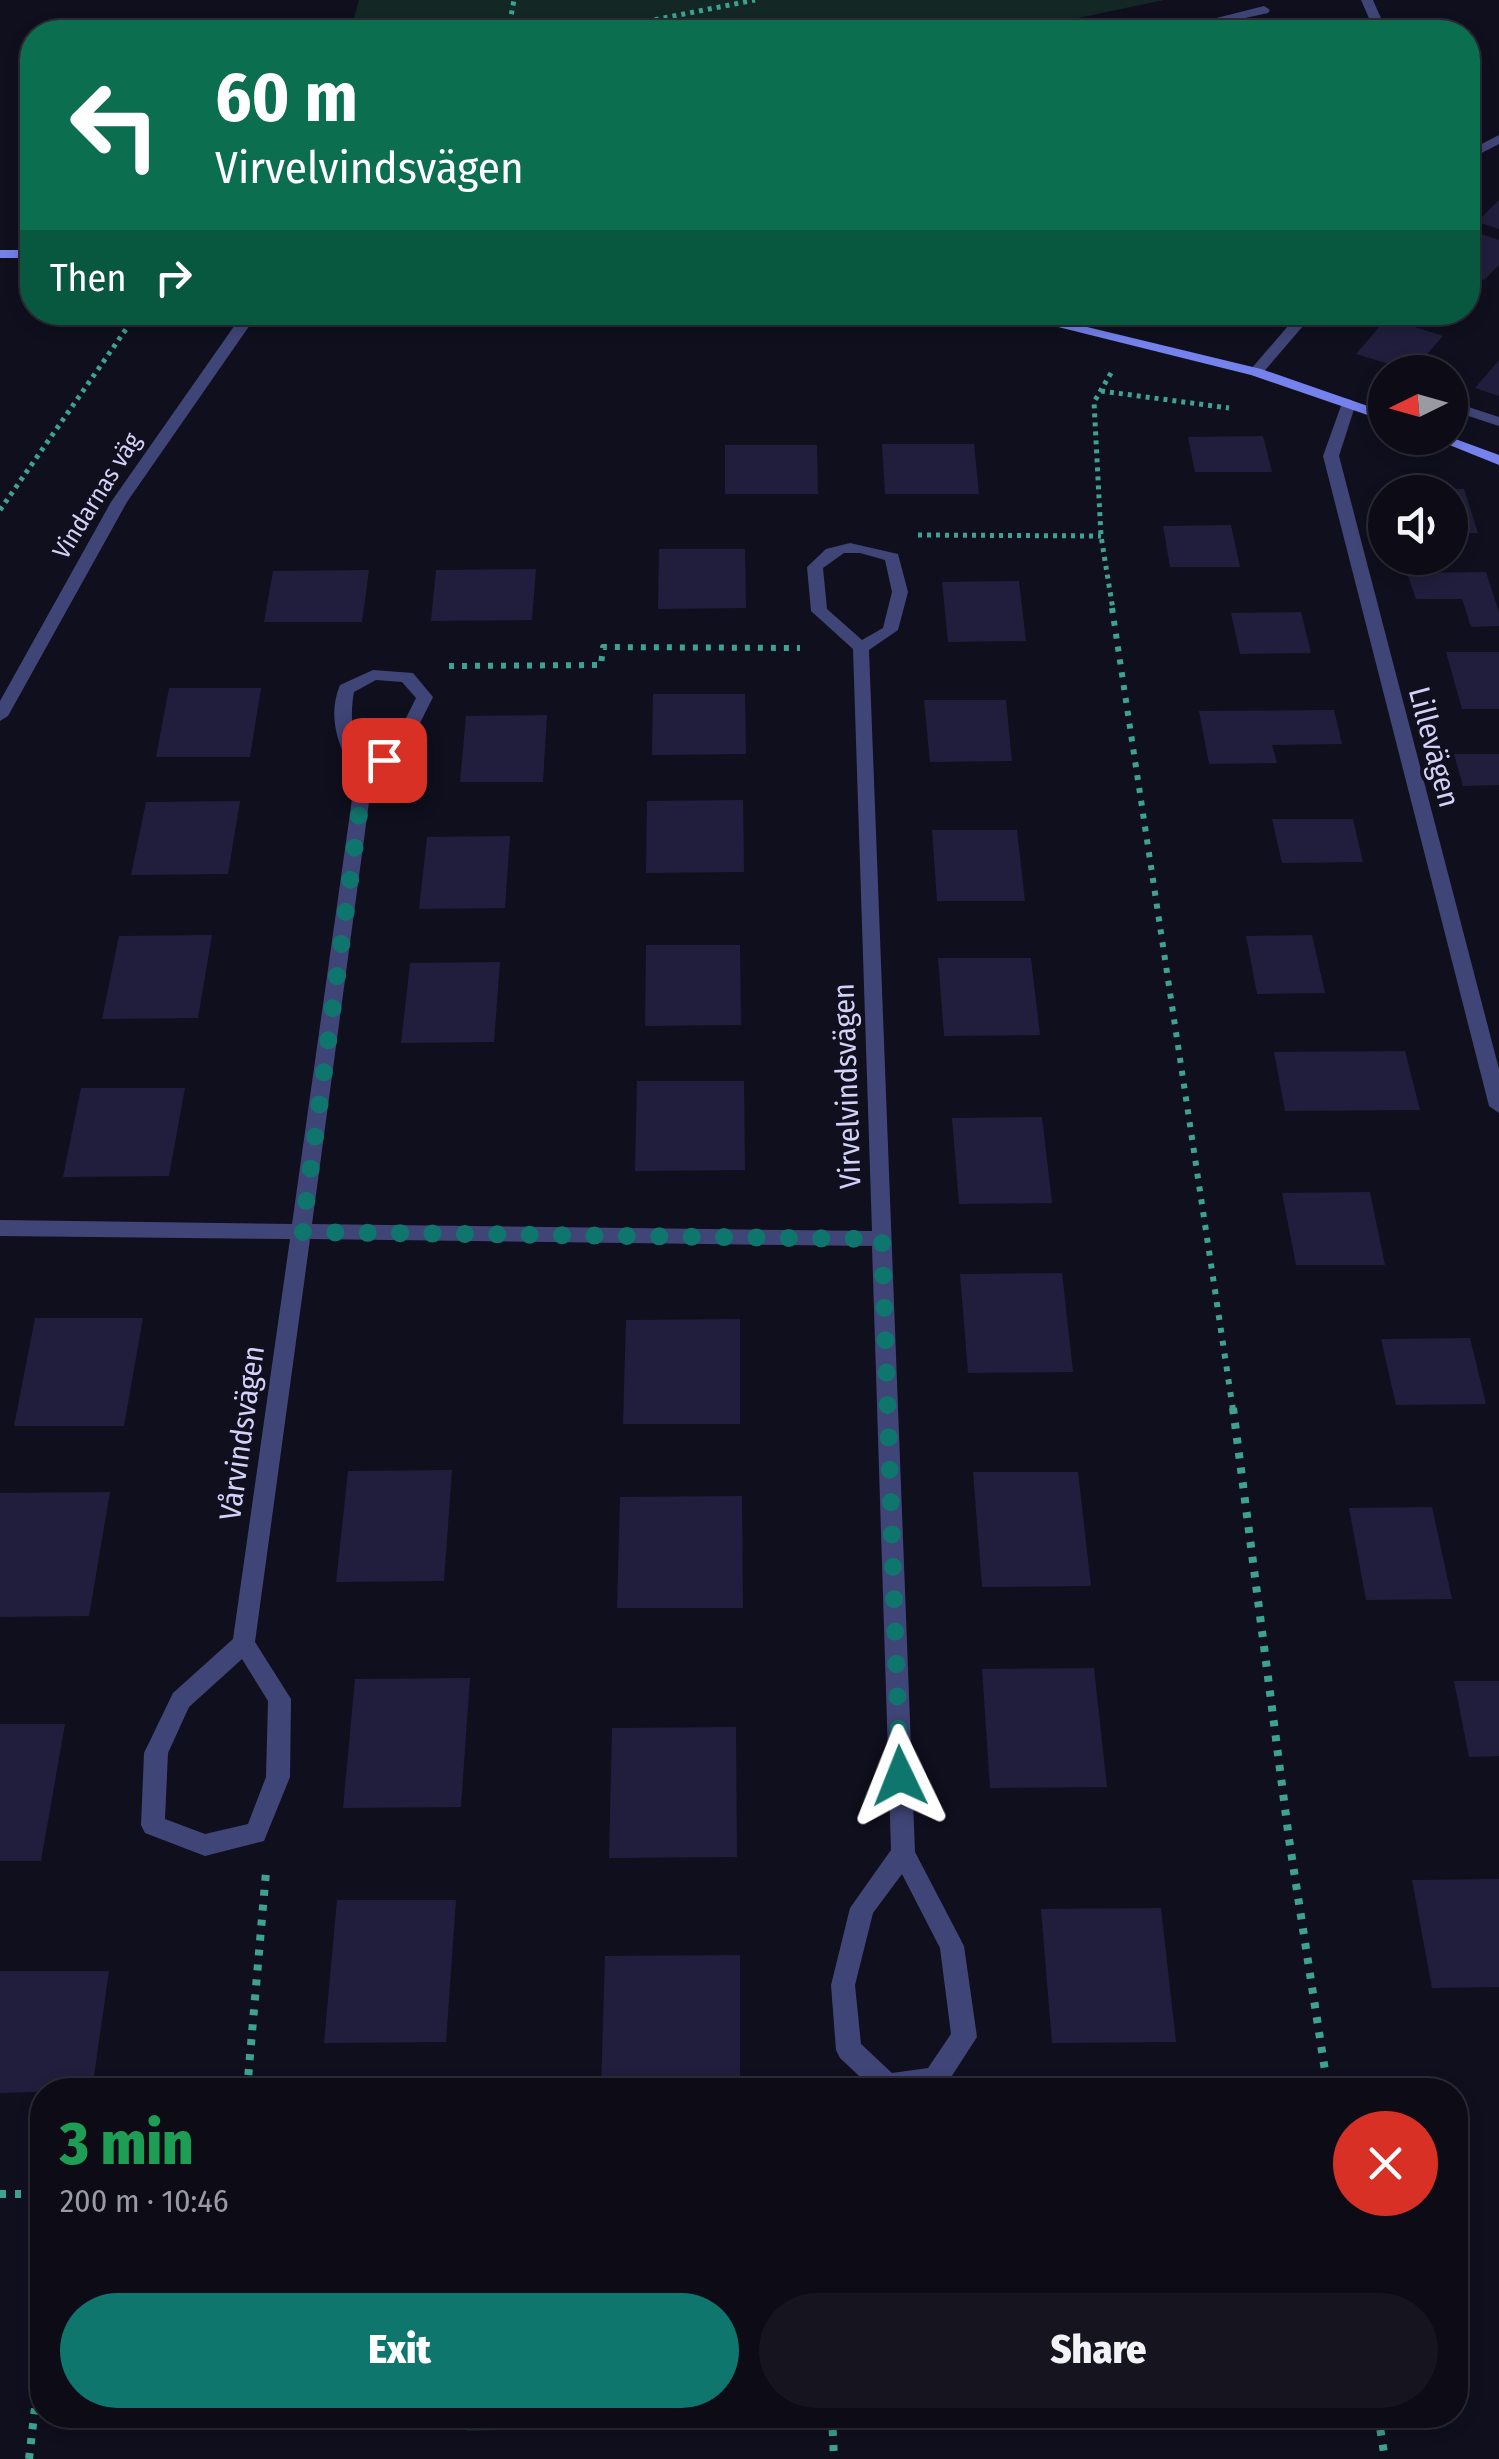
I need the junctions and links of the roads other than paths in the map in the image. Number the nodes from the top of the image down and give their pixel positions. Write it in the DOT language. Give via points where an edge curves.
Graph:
graph roads {
  1 [pos="1264,10"];
  2 [pos="1220,20"];
  3 [pos="1499,139"];
  4 [pos="1480,145"];
  5 [pos="1483,146"];
  6 [pos="1480,148"];
  7 [pos="1499,152"];
  8 [pos="243,325"];
  9 [pos="1063,325"];
  10 [pos="1297,325"];
  11 [pos="1256,372"];
  12 [pos="1348,403"];
  13 [pos="1368,410"];
  14 [pos="1468,411"];
  15 [pos="1499,422"];
  16 [pos="1468,448"];
  17 [pos="1499,460"];
  18 [pos="861,648"];
  19 [pos="0,716"];
  20 [pos="364,778"];
  21 [pos="1499,1106"];
  22 [pos="0,1228"];
  23 [pos="302,1232"];
  24 [pos="882,1239"];
  25 [pos="244,1643"];
  26 [pos="903,1853"];
  27 [pos="879,2078"];
  28 [pos="936,2078"];
  1 -- 2 [label="street"];
  3 -- 5 [label="street"];
  4 -- 5 [label="street"];
  5 -- 6 [label="street"];
  5 -- 7 [label="street"];
  8 -- 19 [label="street, Vindarnas väg" via="118,502"];
  9 -- 11 [label="street"];
  10 -- 11 [label="street"];
  11 -- 12 [label="street"];
  12 -- 13 [label="street"];
  12 -- 21 [label="street, Lillevägen" via="1331,456"];
  14 -- 15 [label="street"];
  16 -- 17 [label="street"];
  18 -- 18 [label="street" via="819,612 815,567 826,554 860,546 892,557 900,592 890,630"];
  18 -- 24 [label="street, Virvelvindsvägen"];
  20 -- 20 [label="street" via="403,741 425,697 407,677 373,675 346,689 339,719"];
  20 -- 23 [label="street, Vårvindsvägen"];
  22 -- 23 [label="street"];
  23 -- 24 [label="street"];
  23 -- 25 [label="street, Vårvindsvägen"];
  24 -- 26 [label="street, Virvelvindsvägen"];
  25 -- 25 [label="street" via="181,1700 156,1754 153,1825 204,1846 256,1833 278,1776 280,1699"];
  26 -- 27 [label="street" via="862,1908 843,1985 849,2050"];
  26 -- 28 [label="street" via="952,1946 964,2036"];
}
